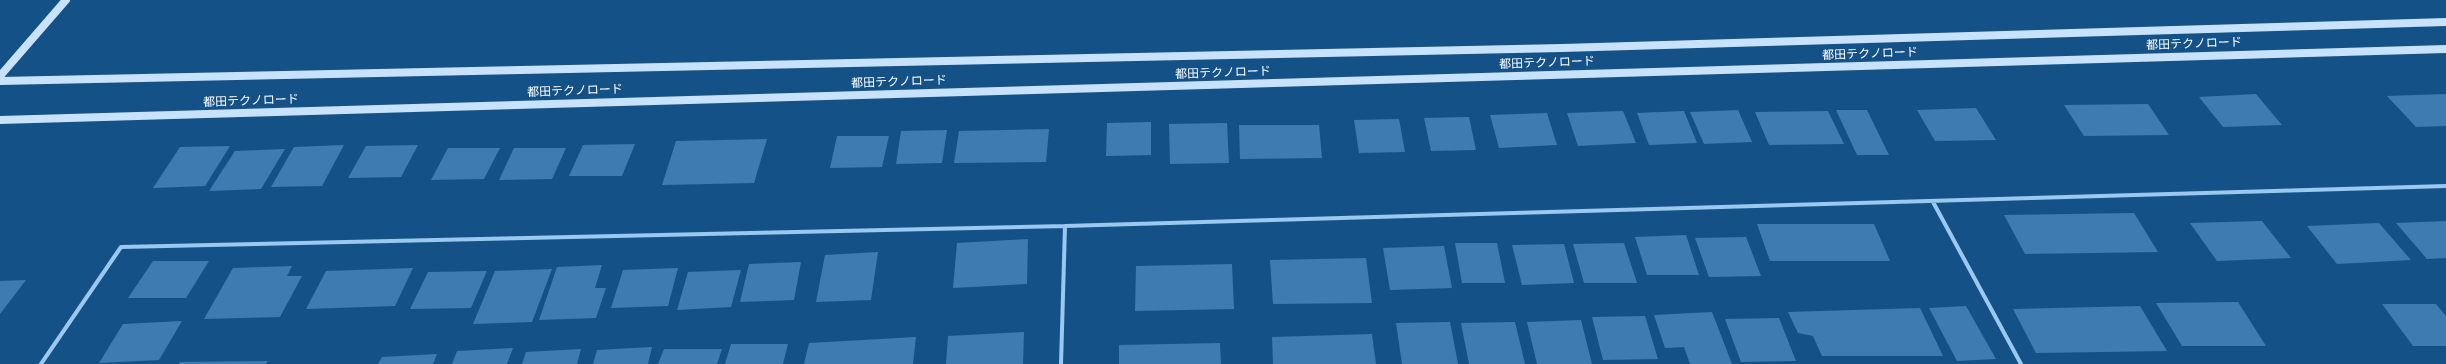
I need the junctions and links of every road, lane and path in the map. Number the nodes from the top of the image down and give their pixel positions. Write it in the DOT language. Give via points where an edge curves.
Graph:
graph roads {
  1 [pos="66,0"];
  2 [pos="2446,22"];
  3 [pos="2446,49"];
  4 [pos="0,76"];
  5 [pos="0,81"];
  6 [pos="0,120"];
  7 [pos="2446,186"];
  8 [pos="1933,202"];
  9 [pos="1065,226"];
  10 [pos="41,364"];
  11 [pos="1061,364"];
  12 [pos="2021,364"];
  1 -- 4 [label="street"];
  2 -- 5 [label="street, 都田テクノロード" via="1554,48"];
  3 -- 6 [label="street, 都田テクノロード"];
  7 -- 8 [label="street"];
  8 -- 9 [label="street"];
  8 -- 12 [label="street"];
  9 -- 10 [label="street" via="121,247"];
  9 -- 11 [label="street"];
}
